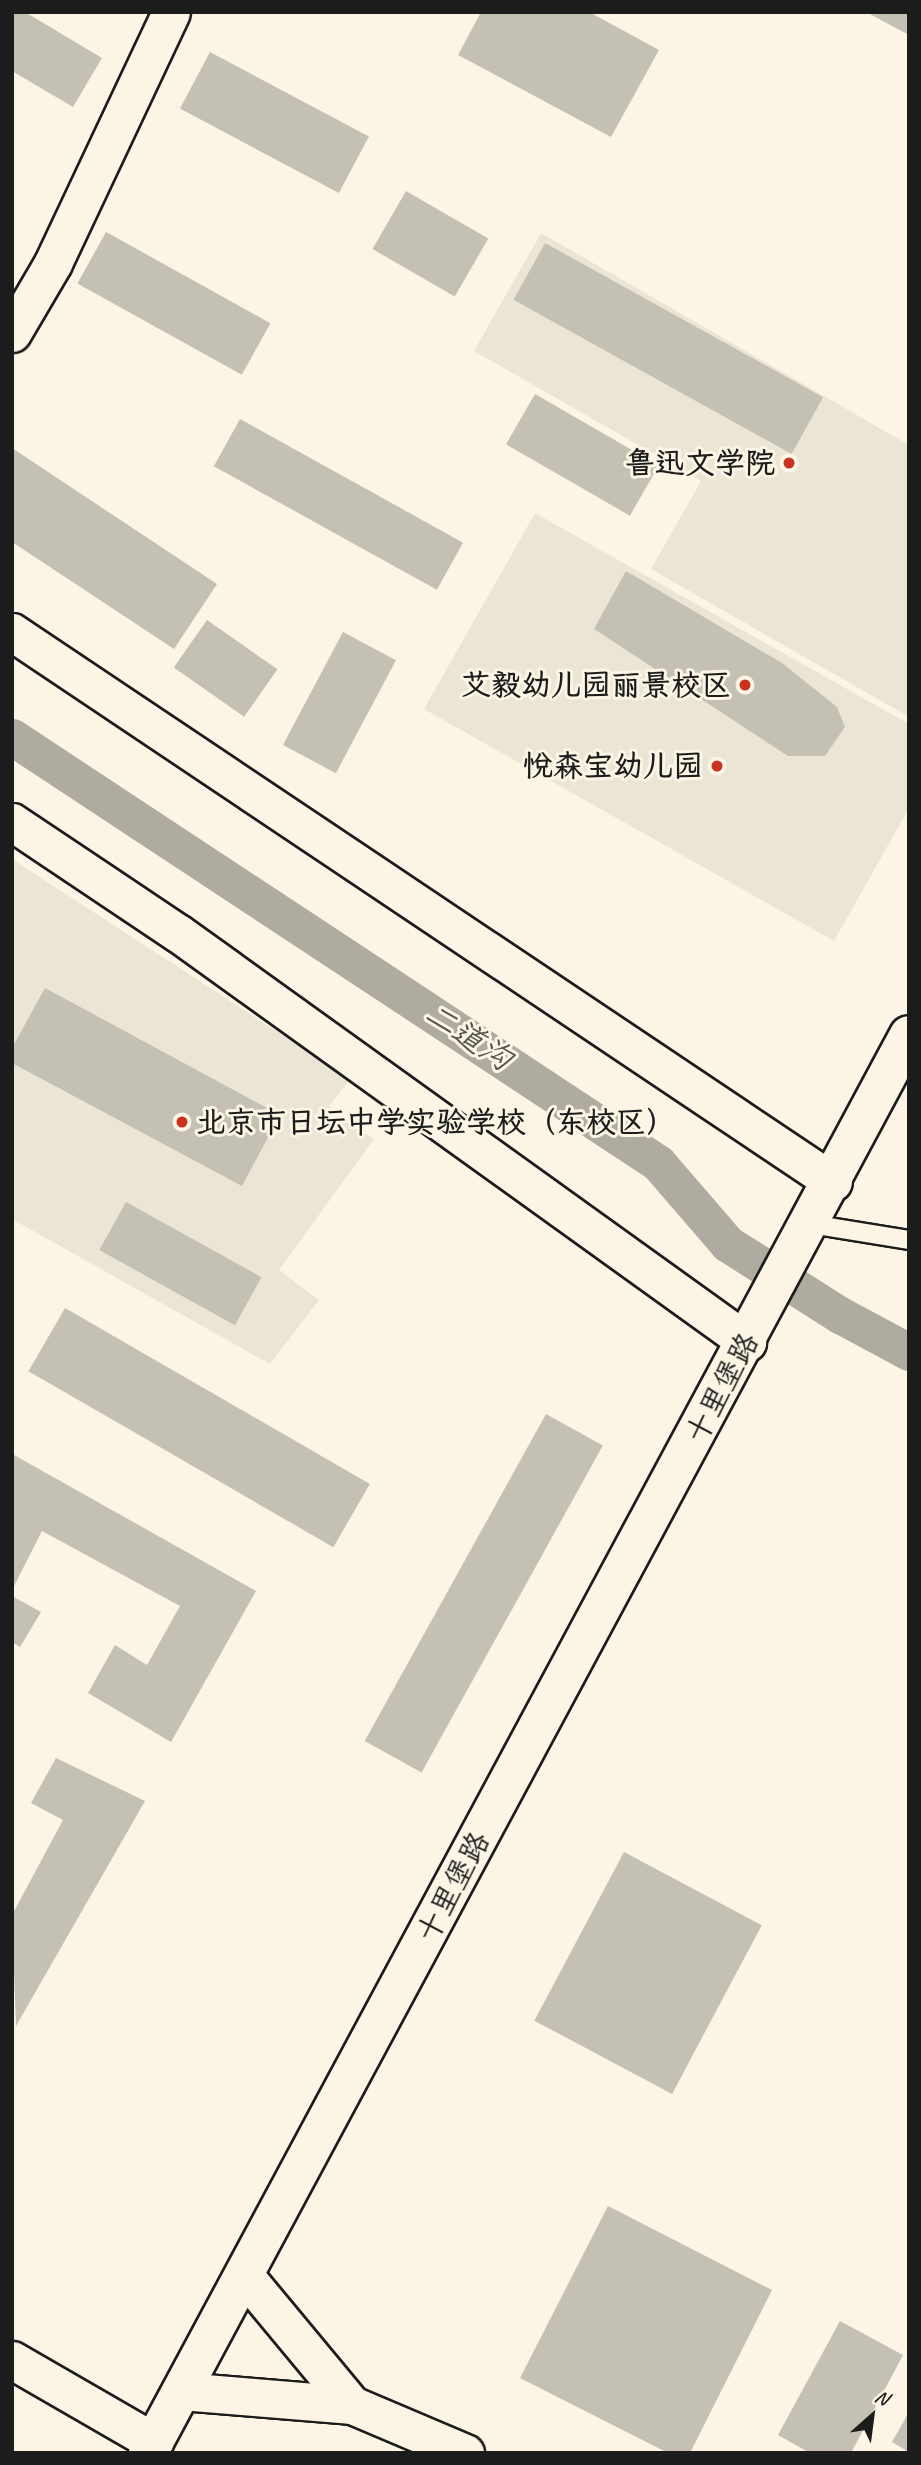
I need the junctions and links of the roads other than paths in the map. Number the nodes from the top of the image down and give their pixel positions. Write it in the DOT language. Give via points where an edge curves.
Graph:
graph roads {
  1 [pos="172,12"];
  2 [pos="12,333"];
  3 [pos="12,632"];
  4 [pos="12,822"];
  5 [pos="909,1035"];
  6 [pos="833,1182"];
  7 [pos="811,1224"];
  8 [pos="909,1240"];
  9 [pos="753,1332"];
  10 [pos="244,2275"];
  11 [pos="12,2360"];
  12 [pos="181,2392"];
  13 [pos="352,2405"];
  14 [pos="151,2448"];
  15 [pos="465,2453"];
  1 -- 2 [label="street" via="53,263"];
  3 -- 6 [label="street"];
  4 -- 9 [label="street"];
  5 -- 6 [label="street"];
  6 -- 7 [label="street"];
  7 -- 8 [label="lane"];
  7 -- 9 [label="street, 十里堡路"];
  9 -- 10 [label="street, 十里堡路"];
  10 -- 12 [label="street, 十里堡路"];
  10 -- 13 [label="street"];
  11 -- 14 [label="street"];
  12 -- 13 [label="street"];
  12 -- 14 [label="street, 十里堡路"];
  13 -- 15 [label="street"];
}
